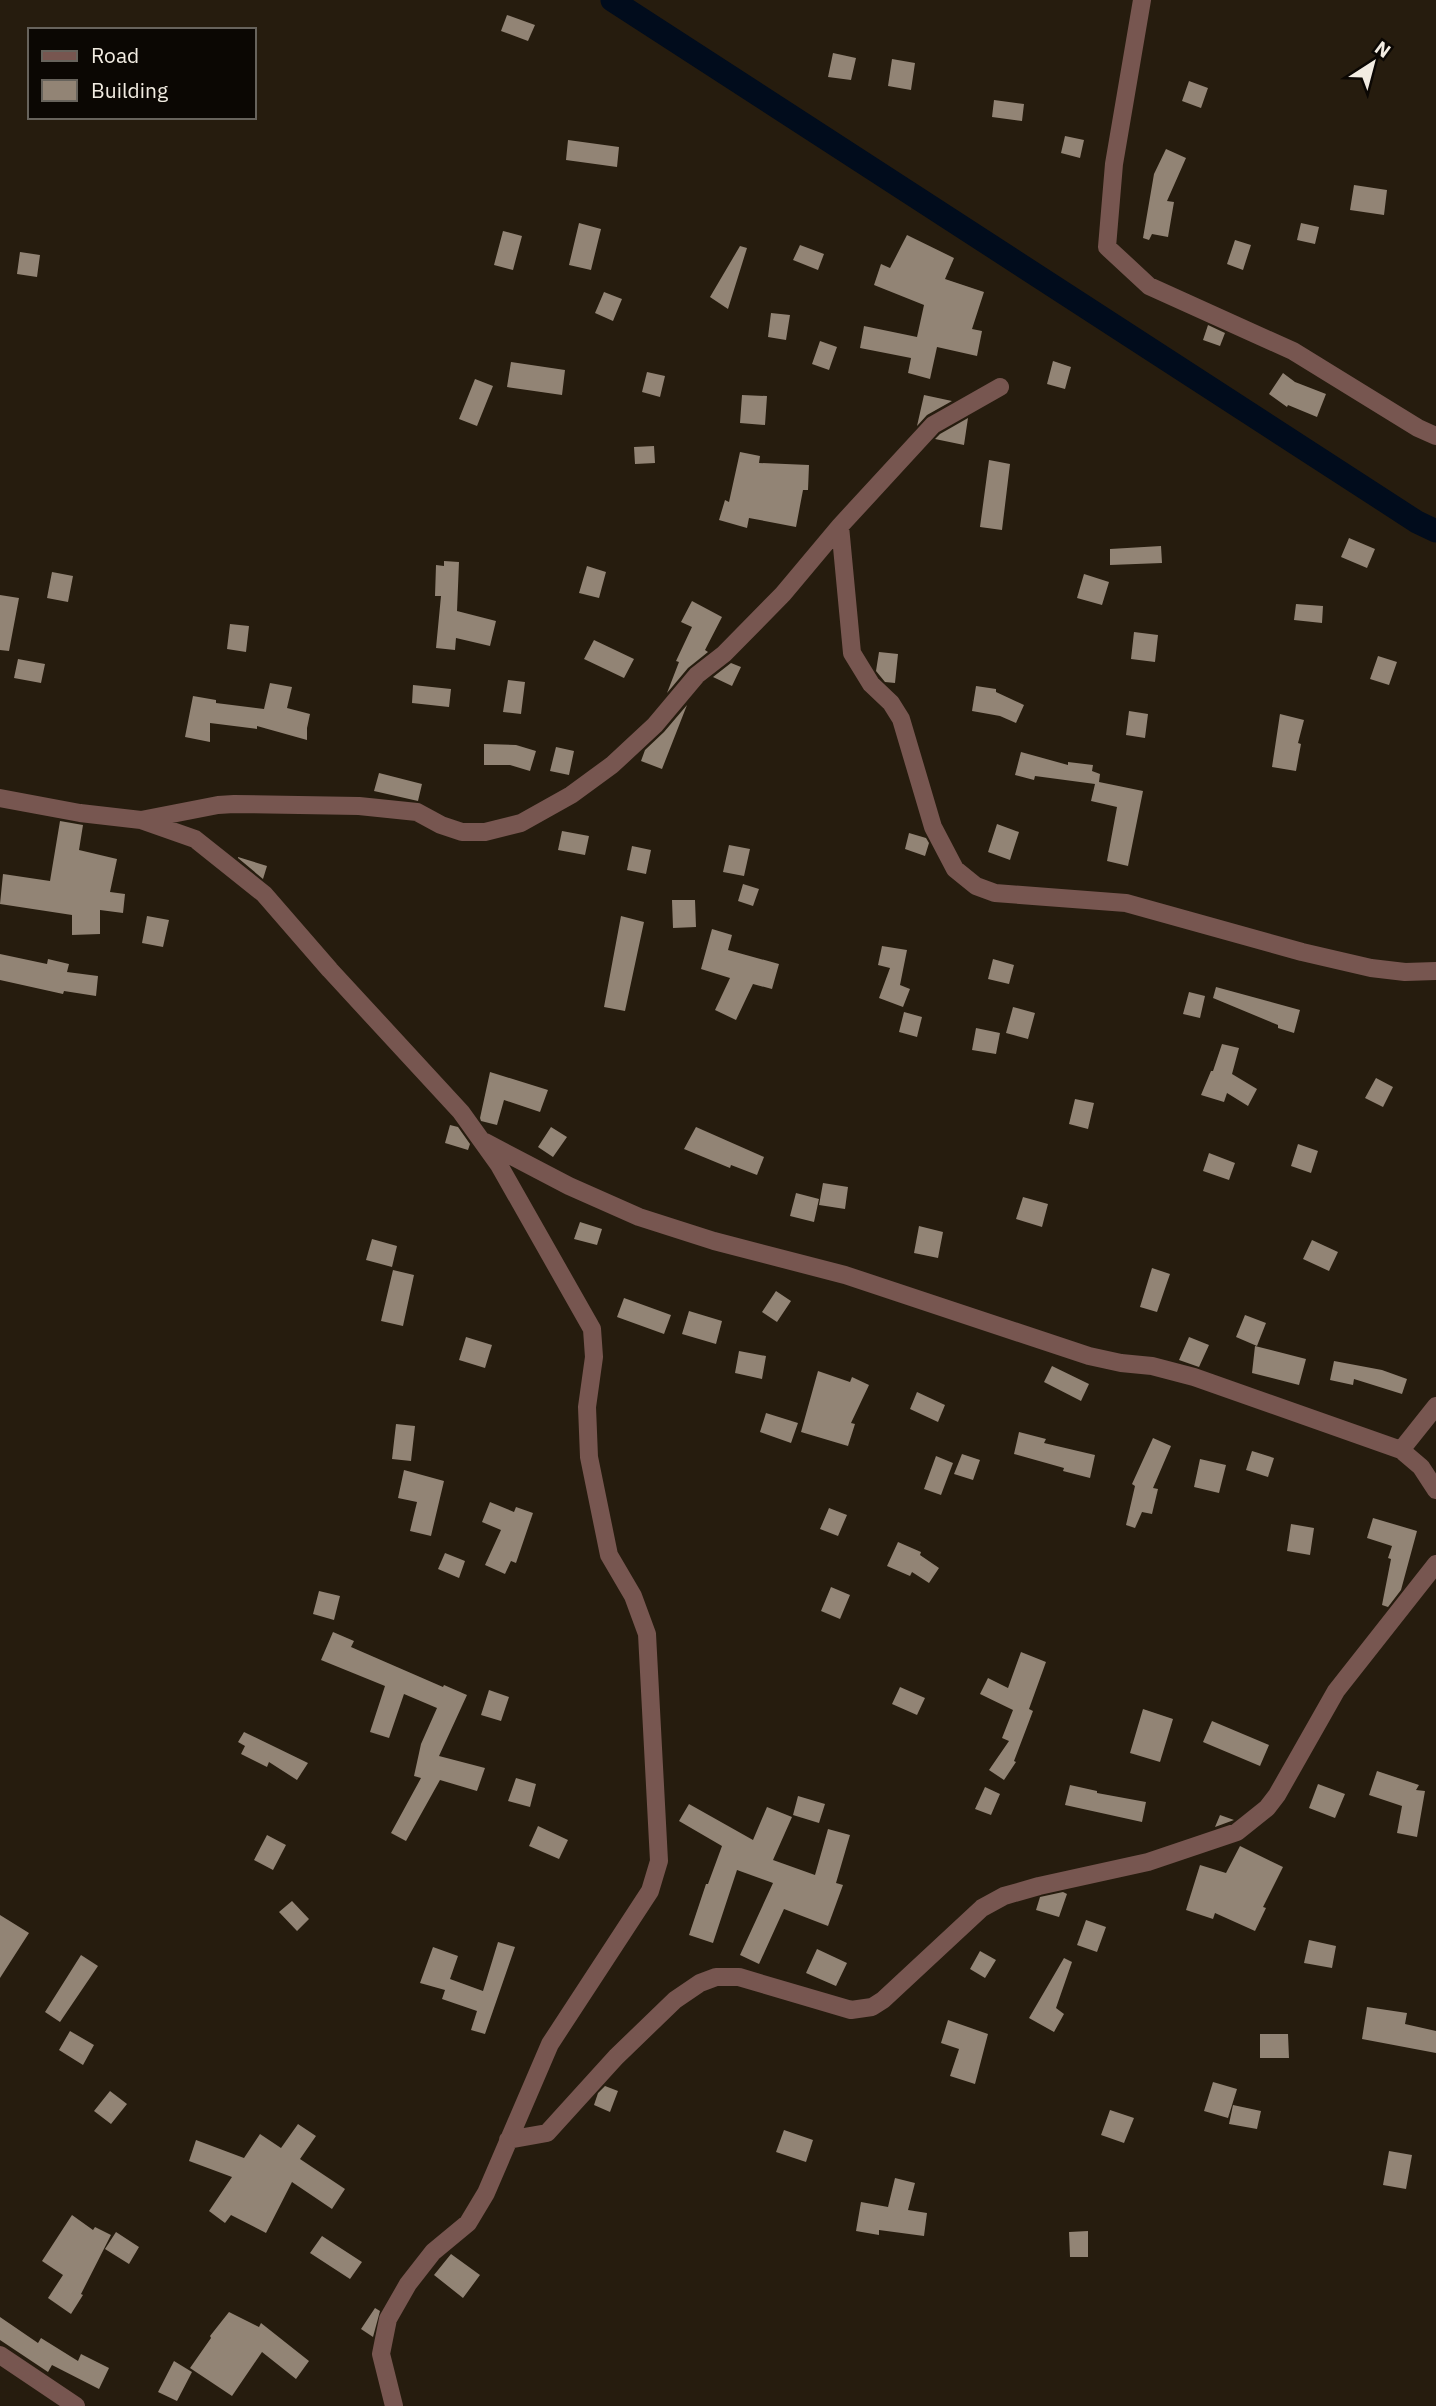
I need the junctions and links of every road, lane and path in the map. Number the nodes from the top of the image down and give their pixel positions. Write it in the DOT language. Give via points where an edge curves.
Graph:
graph roads {
  1 [pos="1142,0"];
  2 [pos="1000,387"];
  3 [pos="1436,436"];
  4 [pos="839,526"];
  5 [pos="0,797"];
  6 [pos="141,820"];
  7 [pos="1436,971"];
  8 [pos="482,1141"];
  9 [pos="1436,1406"];
  10 [pos="1401,1450"];
  11 [pos="1436,1490"];
  12 [pos="1436,1564"];
  13 [pos="509,2140"];
  14 [pos="0,2354"];
  15 [pos="76,2406"];
  16 [pos="394,2406"];
  1 -- 3 [label="street" via="1114,164 1107,247 1149,286 1293,351"];
  2 -- 4 [label="street" via="933,425"];
  4 -- 6 [label="street" via="783,594 697,675 655,725 571,795 521,823 462,832 417,812 234,804"];
  4 -- 7 [label="street" via="852,653 901,719 933,827 955,869 976,886 995,893 1126,903 1371,968"];
  5 -- 6 [label="street"];
  6 -- 8 [label="street" via="195,839 264,894"];
  8 -- 10 [label="street" via="639,1217 845,1275 1089,1356 1194,1377"];
  8 -- 13 [label="street" via="592,1329 589,1457 609,1555 648,1634 659,1838 659,1861 650,1891 550,2044"];
  9 -- 10 [label="street"];
  10 -- 11 [label="street" via="1421,1467"];
  12 -- 13 [label="street" via="1336,1691 1278,1795 1237,1832 1148,1862 1004,1896 982,1908 872,2007 850,2010 739,1977 700,1983 675,2000 616,2057 547,2133"];
  13 -- 16 [label="street" via="468,2223 433,2252 388,2319 381,2354"];
  14 -- 15 [label="street"];
}
